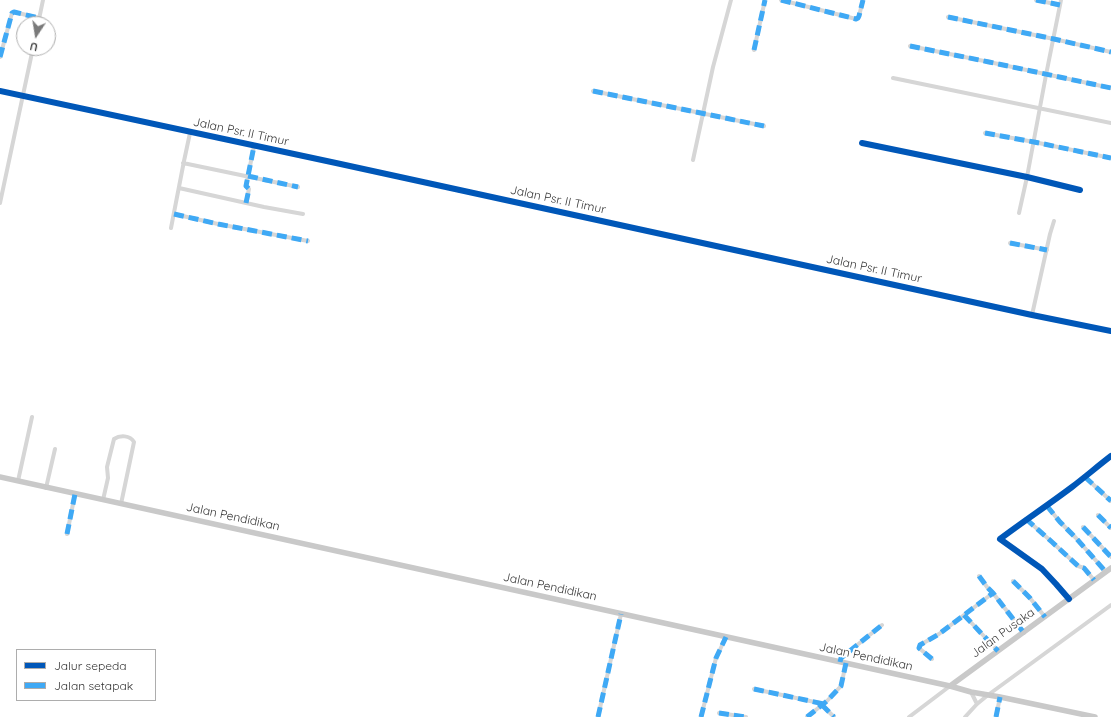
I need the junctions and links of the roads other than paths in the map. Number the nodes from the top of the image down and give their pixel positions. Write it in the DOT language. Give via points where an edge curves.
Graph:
graph roads {
  1 [pos="42,0"];
  2 [pos="731,0"];
  3 [pos="766,0"];
  4 [pos="781,0"];
  5 [pos="863,0"];
  6 [pos="1036,0"];
  7 [pos="1061,2"];
  8 [pos="31,16"];
  9 [pos="39,16"];
  10 [pos="948,17"];
  11 [pos="1054,39"];
  12 [pos="910,46"];
  13 [pos="754,50"];
  14 [pos="1111,52"];
  15 [pos="31,56"];
  16 [pos="0,57"];
  17 [pos="1046,75"];
  18 [pos="893,78"];
  19 [pos="1111,88"];
  20 [pos="0,91"];
  21 [pos="593,91"];
  22 [pos="23,96"];
  23 [pos="1040,108"];
  24 [pos="702,114"];
  25 [pos="1111,123"];
  26 [pos="764,126"];
  27 [pos="190,133"];
  28 [pos="985,133"];
  29 [pos="1034,142"];
  30 [pos="862,143"];
  31 [pos="254,146"];
  32 [pos="1111,158"];
  33 [pos="693,160"];
  34 [pos="183,163"];
  35 [pos="248,176"];
  36 [pos="1027,177"];
  37 [pos="298,187"];
  38 [pos="179,188"];
  39 [pos="1080,190"];
  40 [pos="0,203"];
  41 [pos="246,203"];
  42 [pos="1019,213"];
  43 [pos="174,214"];
  44 [pos="303,214"];
  45 [pos="1054,221"];
  46 [pos="171,228"];
  47 [pos="308,241"];
  48 [pos="1010,243"];
  49 [pos="1047,250"];
  50 [pos="1032,315"];
  51 [pos="1111,331"];
  52 [pos="32,417"];
  53 [pos="54,449"];
  54 [pos="1110,458"];
  55 [pos="1085,477"];
  56 [pos="0,478"];
  57 [pos="18,481"];
  58 [pos="46,488"];
  59 [pos="75,494"];
  60 [pos="103,500"];
  61 [pos="1111,500"];
  62 [pos="121,504"];
  63 [pos="1047,506"];
  64 [pos="1098,514"];
  65 [pos="1026,519"];
  66 [pos="1084,527"];
  67 [pos="1111,528"];
  68 [pos="67,534"];
  69 [pos="1111,557"];
  70 [pos="1111,568"];
  71 [pos="1106,572"];
  72 [pos="979,576"];
  73 [pos="1094,580"];
  74 [pos="1013,581"];
  75 [pos="993,593"];
  76 [pos="1069,599"];
  77 [pos="1111,605"];
  78 [pos="621,614"];
  79 [pos="964,615"];
  80 [pos="1045,617"];
  81 [pos="882,625"];
  82 [pos="1024,633"];
  83 [pos="726,637"];
  84 [pos="998,651"];
  85 [pos="932,659"];
  86 [pos="840,662"];
  87 [pos="846,663"];
  88 [pos="950,686"];
  89 [pos="754,689"];
  90 [pos="971,692"];
  91 [pos="988,695"];
  92 [pos="1000,697"];
  93 [pos="823,704"];
  94 [pos="977,704"];
  95 [pos="719,713"];
  96 [pos="598,717"];
  97 [pos="701,717"];
  98 [pos="746,717"];
  99 [pos="807,717"];
  100 [pos="834,717"];
  101 [pos="909,717"];
  102 [pos="965,717"];
  103 [pos="996,717"];
  104 [pos="1095,717"];
  1 -- 9 [label="street"];
  2 -- 24 [label="street"];
  3 -- 13 [label="street"];
  4 -- 5 [label="street" via="856,19"];
  6 -- 7 [label="street"];
  7 -- 11 [label="street"];
  8 -- 16 [label="street" via="12,13"];
  10 -- 11 [label="street"];
  11 -- 14 [label="street"];
  11 -- 17 [label="street"];
  12 -- 17 [label="street"];
  15 -- 22 [label="street"];
  17 -- 19 [label="street"];
  17 -- 23 [label="street"];
  18 -- 23 [label="street"];
  20 -- 22 [label="street, Jalan Psr. II Timur"];
  21 -- 24 [label="street"];
  22 -- 27 [label="street, Jalan Psr. II Timur"];
  22 -- 40 [label="street"];
  23 -- 25 [label="street"];
  23 -- 29 [label="street"];
  24 -- 26 [label="street"];
  24 -- 33 [label="street"];
  27 -- 31 [label="street, Jalan Psr. II Timur"];
  27 -- 34 [label="street"];
  28 -- 29 [label="street"];
  29 -- 32 [label="street"];
  29 -- 36 [label="street"];
  30 -- 36 [label="street"];
  31 -- 35 [label="street"];
  31 -- 50 [label="street, Jalan Psr. II Timur"];
  34 -- 35 [label="street"];
  34 -- 38 [label="street"];
  35 -- 37 [label="street"];
  35 -- 41 [label="street"];
  36 -- 39 [label="street"];
  36 -- 42 [label="street"];
  38 -- 41 [label="street"];
  38 -- 43 [label="street"];
  41 -- 44 [label="street"];
  43 -- 46 [label="street"];
  43 -- 47 [label="street"];
  45 -- 49 [label="street"];
  48 -- 49 [label="street"];
  49 -- 50 [label="street"];
  50 -- 51 [label="street, Jalan Psr. II Timur"];
  52 -- 57 [label="street"];
  53 -- 58 [label="street"];
  54 -- 55 [label="street"];
  55 -- 61 [label="street"];
  55 -- 63 [label="street"];
  56 -- 57 [label="main road, Jalan Pendidikan"];
  57 -- 58 [label="main road, Jalan Pendidikan"];
  58 -- 59 [label="main road, Jalan Pendidikan"];
  59 -- 60 [label="main road, Jalan Pendidikan"];
  59 -- 68 [label="street"];
  60 -- 62 [label="main road, Jalan Pendidikan"];
  60 -- 62 [label="street" via="114,439 127,436 134,442"];
  62 -- 78 [label="main road, Jalan Pendidikan"];
  63 -- 65 [label="street"];
  63 -- 71 [label="street"];
  64 -- 67 [label="street"];
  65 -- 73 [label="street" via="1078,566 1084,568"];
  65 -- 76 [label="street" via="1000,540 1042,569"];
  66 -- 69 [label="street"];
  70 -- 71 [label="main road, Jalan Pusaka"];
  71 -- 73 [label="main road, Jalan Pusaka"];
  72 -- 75 [label="street"];
  73 -- 76 [label="main road, Jalan Pusaka"];
  74 -- 80 [label="street"];
  75 -- 79 [label="street"];
  75 -- 82 [label="street"];
  76 -- 80 [label="main road, Jalan Pusaka"];
  77 -- 91 [label="street"];
  78 -- 83 [label="main road, Jalan Pendidikan"];
  78 -- 96 [label="street"];
  79 -- 84 [label="street"];
  79 -- 85 [label="street" via="920,645 919,648"];
  80 -- 82 [label="main road, Jalan Pusaka"];
  81 -- 86 [label="street" via="841,658"];
  82 -- 84 [label="main road, Jalan Pusaka"];
  83 -- 86 [label="main road, Jalan Pendidikan"];
  83 -- 97 [label="street" via="716,658"];
  84 -- 88 [label="main road, Jalan Pusaka"];
  86 -- 87 [label="main road, Jalan Pendidikan"];
  87 -- 88 [label="main road, Jalan Pendidikan"];
  87 -- 93 [label="street" via="841,686"];
  88 -- 90 [label="main road, Jalan Pendidikan"];
  88 -- 101 [label="street, Jalan Pusaka"];
  89 -- 93 [label="street"];
  90 -- 91 [label="main road, Jalan Pendidikan"];
  90 -- 94 [label="street"];
  91 -- 92 [label="main road, Jalan Pendidikan"];
  91 -- 94 [label="street"];
  92 -- 103 [label="street"];
  92 -- 104 [label="main road, Jalan Pendidikan"];
  93 -- 99 [label="street"];
  93 -- 100 [label="street"];
  94 -- 102 [label="street"];
  95 -- 98 [label="street"];
}
